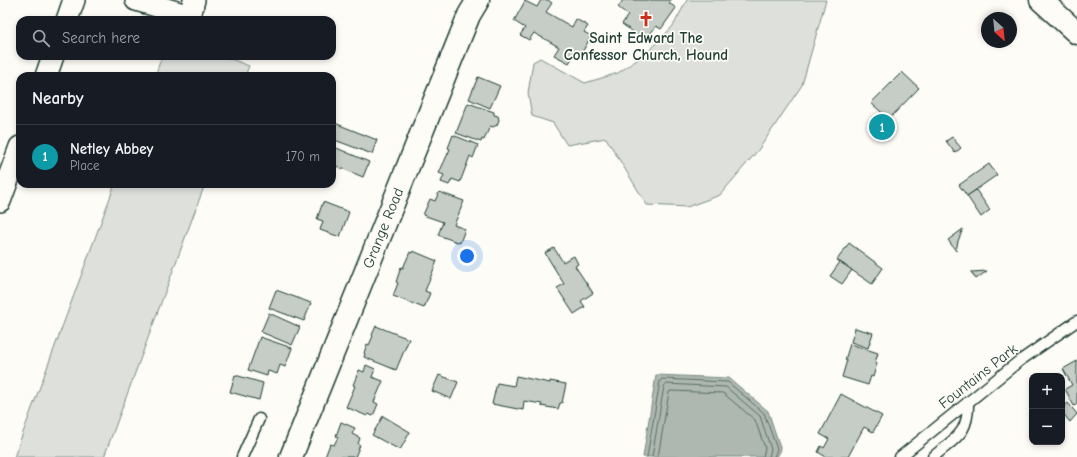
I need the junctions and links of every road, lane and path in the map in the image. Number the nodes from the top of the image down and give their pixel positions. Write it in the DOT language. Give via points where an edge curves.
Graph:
graph roads {
  1 [pos="74,0"];
  2 [pos="136,0"];
  3 [pos="478,0"];
  4 [pos="1041,0"];
  5 [pos="192,8"];
  6 [pos="68,16"];
  7 [pos="1077,33"];
  8 [pos="52,60"];
  9 [pos="48,72"];
  10 [pos="16,157"];
  11 [pos="0,201"];
  12 [pos="1077,321"];
  13 [pos="968,402"];
  14 [pos="259,419"];
  15 [pos="242,457"];
  16 [pos="291,457"];
  17 [pos="900,457"];
  18 [pos="933,457"];
  1 -- 6 [label="street"];
  2 -- 5 [label="street"];
  3 -- 16 [label="street, Grange Road" via="469,15"];
  4 -- 7 [label="street"];
  8 -- 9 [label="street"];
  10 -- 11 [label="street"];
  12 -- 13 [label="lane, Fountains Park" via="1018,362"];
  13 -- 17 [label="lane, Fountains Park"];
  13 -- 18 [label="lane" via="968,417 963,431"];
  14 -- 15 [label="lane"];
}
